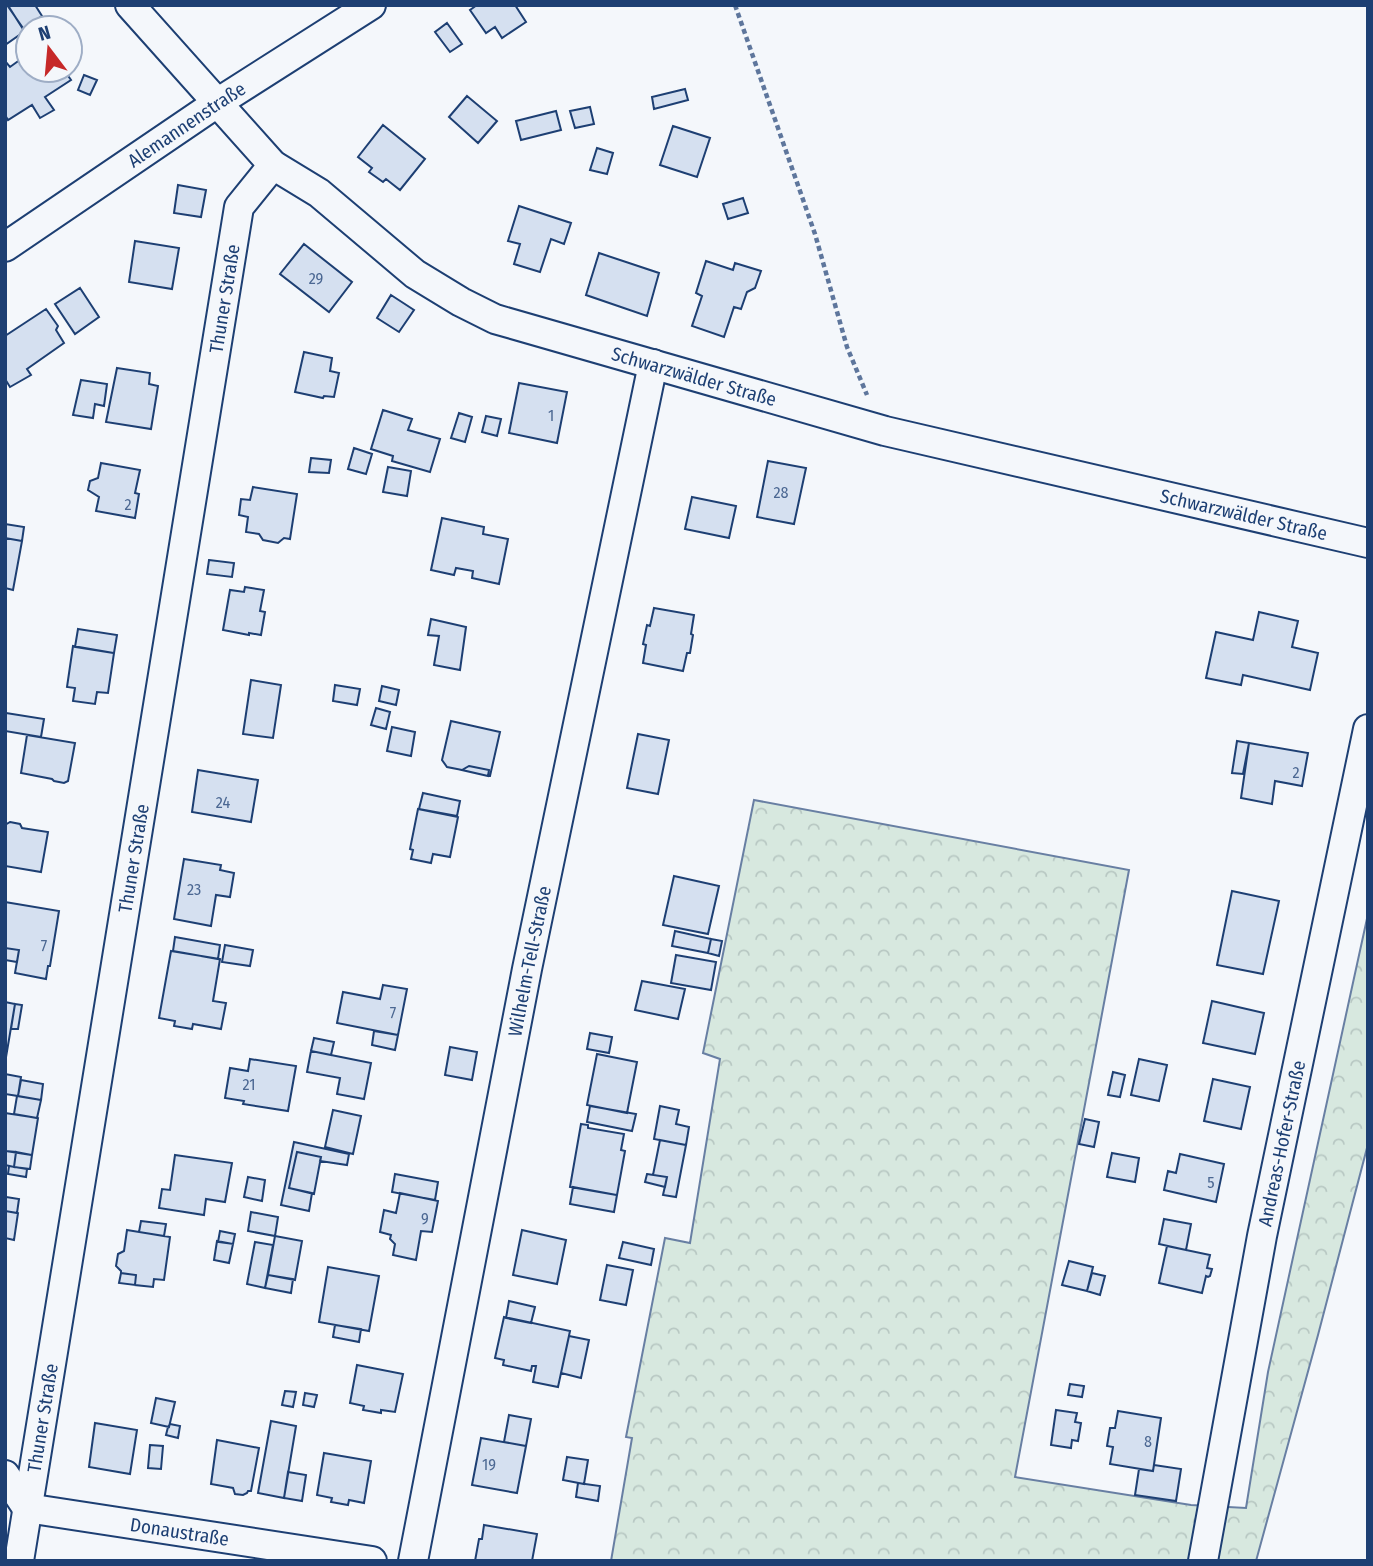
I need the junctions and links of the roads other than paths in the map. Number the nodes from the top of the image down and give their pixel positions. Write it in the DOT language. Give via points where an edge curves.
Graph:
graph roads {
  1 [pos="130,5"];
  2 [pos="371,5"];
  3 [pos="217,103"];
  4 [pos="274,165"];
  5 [pos="5,247"];
  6 [pos="653,364"];
  7 [pos="1368,543"];
  8 [pos="1368,729"];
  9 [pos="5,1475"];
  10 [pos="27,1508"];
  11 [pos="19,1561"];
  12 [pos="372,1561"];
  13 [pos="414,1561"];
  14 [pos="1203,1561"];
  1 -- 3 [label="street, Schwarzwälder Straße"];
  2 -- 3 [label="street, Alemannenstraße"];
  3 -- 4 [label="street, Schwarzwälder Straße"];
  3 -- 5 [label="street, Alemannenstraße"];
  4 -- 6 [label="street, Schwarzwälder Straße" via="319,193 415,274 461,302 495,319"];
  4 -- 10 [label="street, Thuner Straße" via="239,207"];
  6 -- 7 [label="street, Schwarzwälder Straße" via="885,431"];
  6 -- 13 [label="street, Wilhelm-Tell-Straße" via="530,958"];
  8 -- 14 [label="street, Andreas-Hofer-Straße" via="1262,1236"];
  9 -- 10 [label="street"];
  10 -- 11 [label="street, Thuner Straße"];
  10 -- 12 [label="street, Donaustraße"];
}
